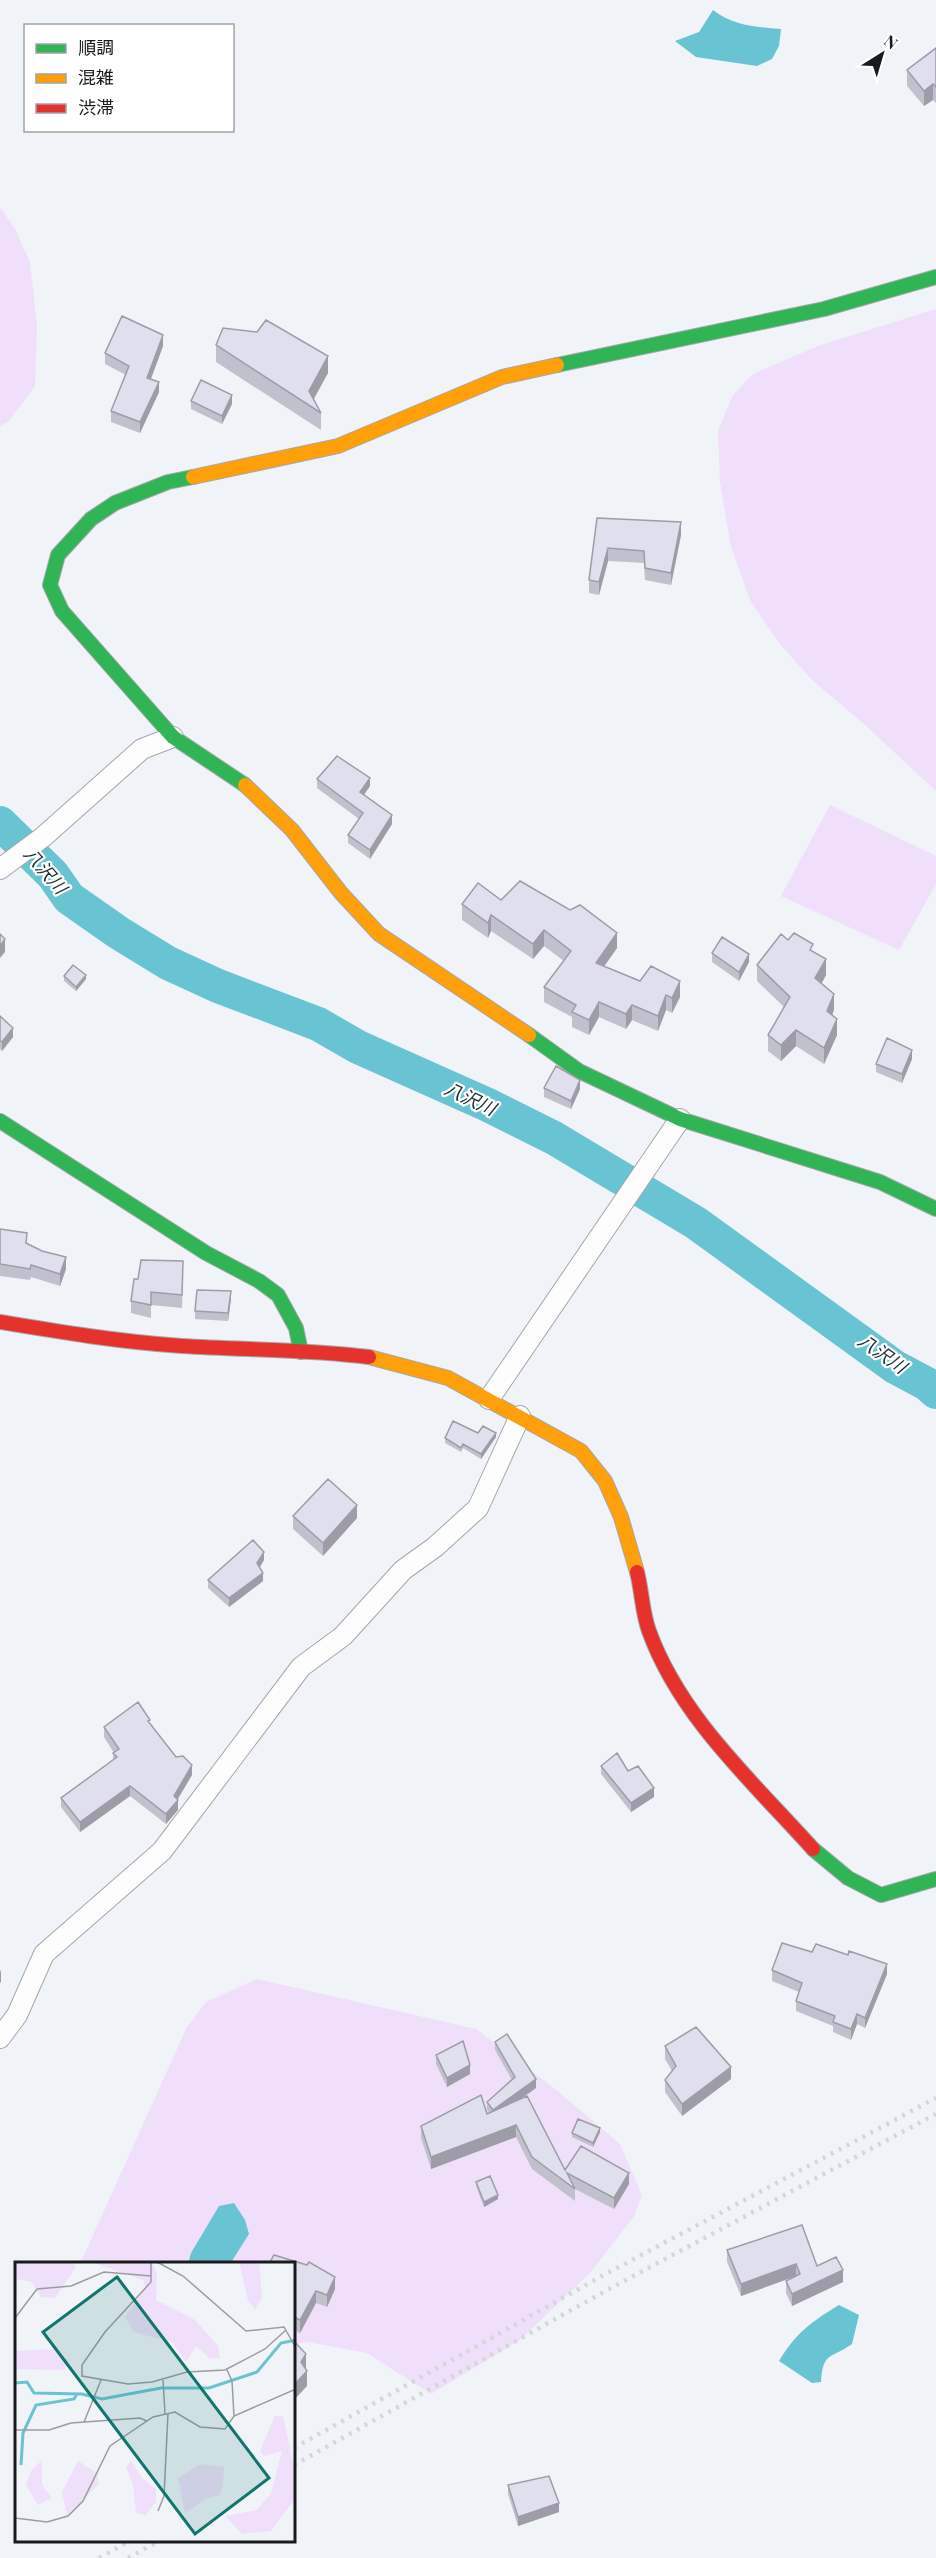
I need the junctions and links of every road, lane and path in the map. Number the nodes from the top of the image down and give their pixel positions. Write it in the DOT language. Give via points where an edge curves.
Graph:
graph roads {
  1 [pos="936,278"];
  2 [pos="173,737"];
  3 [pos="3,868"];
  4 [pos="680,1119"];
  5 [pos="0,1120"];
  6 [pos="936,1209"];
  7 [pos="0,1322"];
  8 [pos="301,1352"];
  9 [pos="489,1399"];
  10 [pos="520,1416"];
  11 [pos="936,1880"];
  12 [pos="0,2038"];
  1 -- 2 [label="street" via="824,309 502,377 338,446 168,482 115,503 91,519 58,555 51,585 62,611"];
  2 -- 3 [label="street" via="142,749"];
  2 -- 4 [label="street" via="253,790 292,830 341,894 379,934 579,1071"];
  4 -- 6 [label="street" via="880,1182"];
  4 -- 9 [label="street"];
  5 -- 8 [label="street" via="278,1295 296,1328"];
  7 -- 8 [label="street" via="89,1337"];
  8 -- 9 [label="street" via="337,1353 405,1364 448,1377"];
  9 -- 10 [label="street"];
  10 -- 11 [label="street" via="580,1451 605,1481 630,1547 648,1629 667,1672 706,1731 821,1858 848,1878 881,1895"];
  10 -- 12 [label="street" via="478,1508 435,1548 403,1570 343,1636 301,1667 162,1851 44,1954 17,2015"];
}
